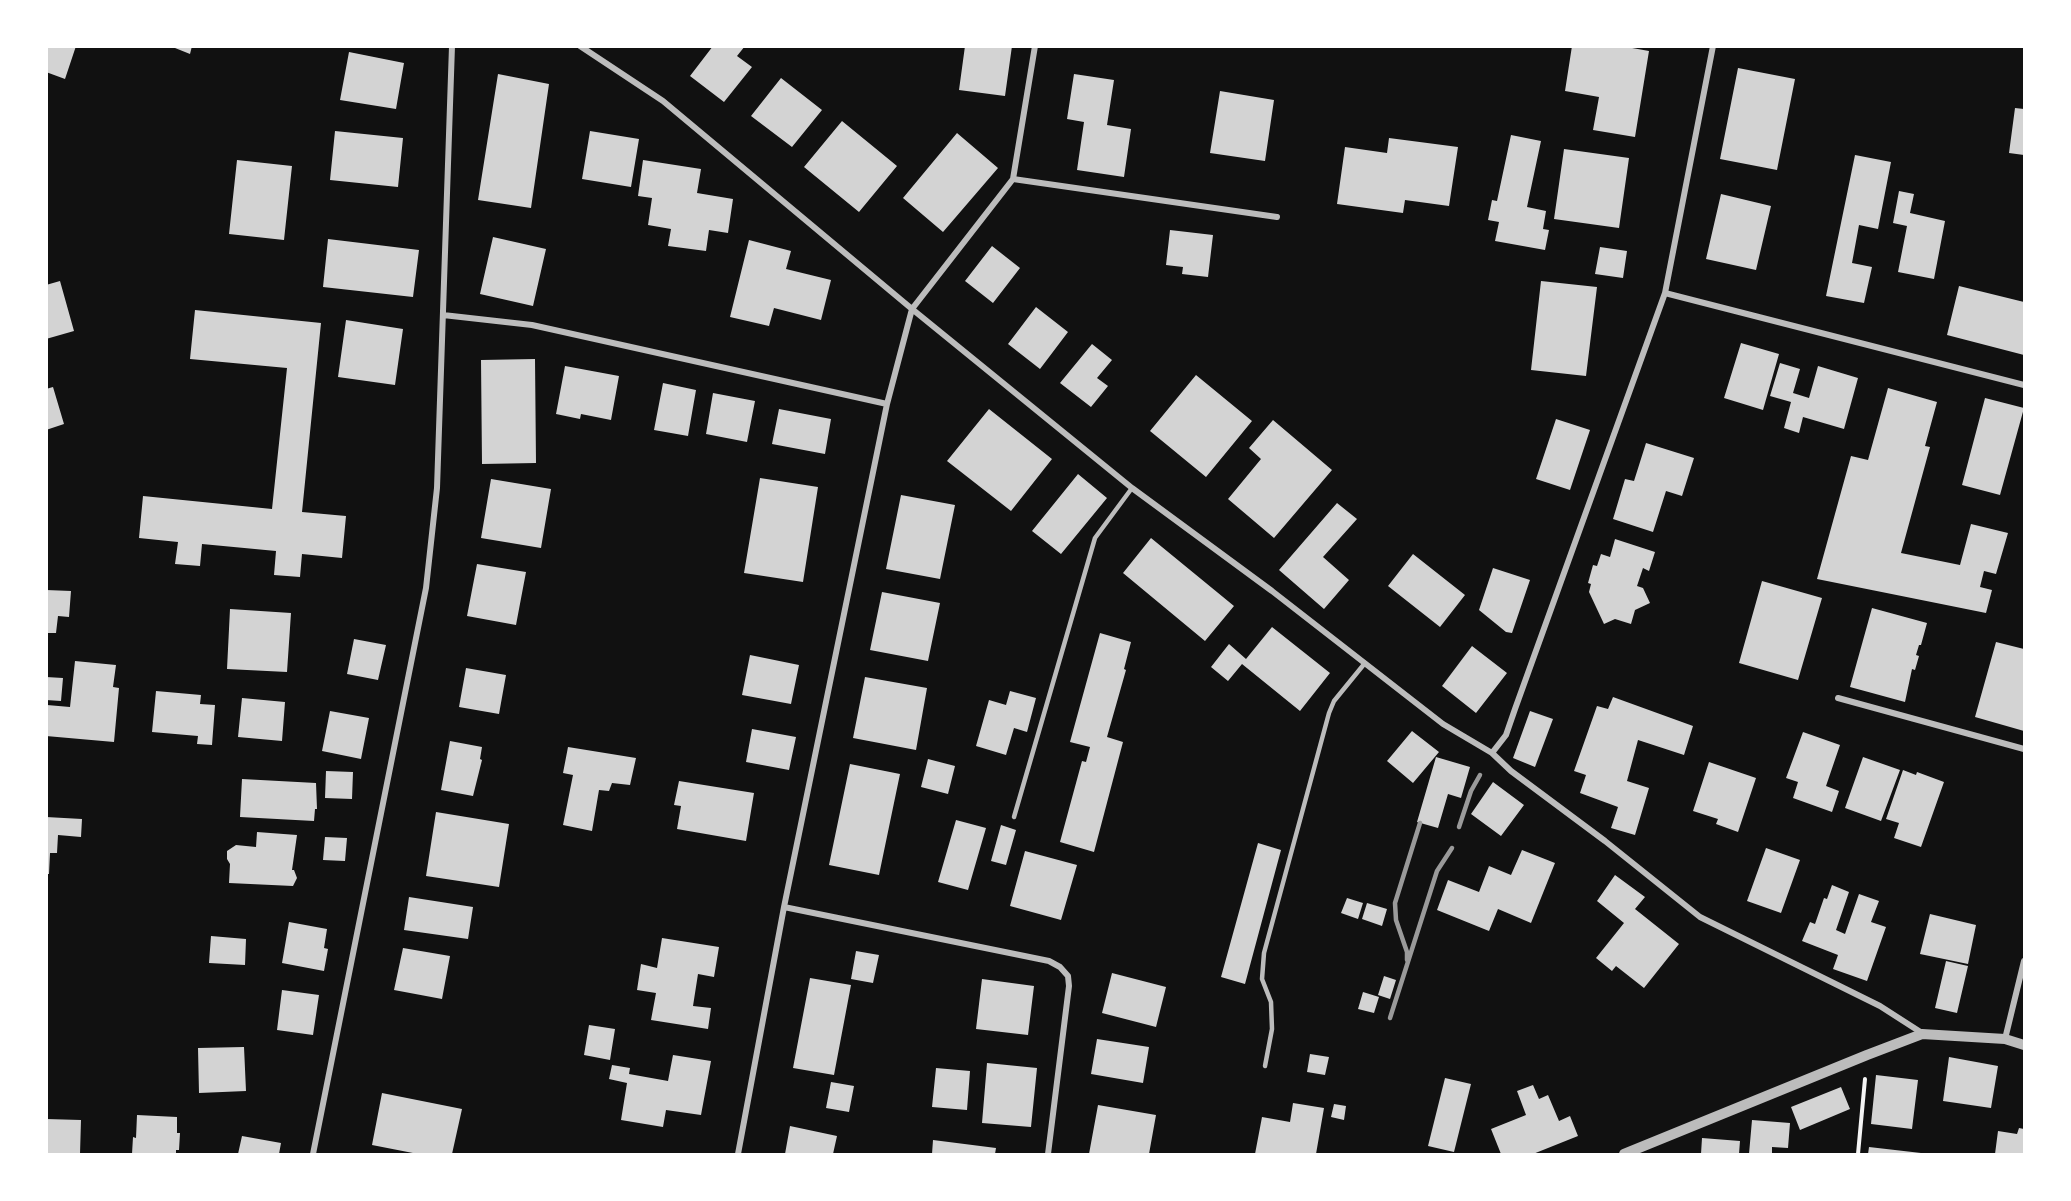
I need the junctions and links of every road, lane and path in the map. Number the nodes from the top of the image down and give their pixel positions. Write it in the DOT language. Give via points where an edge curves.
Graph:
graph roads {
  1 [pos="452,46"];
  2 [pos="580,46"];
  3 [pos="1035,46"];
  4 [pos="1713,46"];
  5 [pos="1013,178"];
  6 [pos="1277,217"];
  7 [pos="1665,293"];
  8 [pos="912,309"];
  9 [pos="442,315"];
  10 [pos="2025,385"];
  11 [pos="887,404"];
  12 [pos="1132,488"];
  13 [pos="1365,663"];
  14 [pos="1838,698"];
  15 [pos="2025,749"];
  16 [pos="1492,753"];
  17 [pos="1014,817"];
  18 [pos="783,907"];
  19 [pos="2025,961"];
  20 [pos="1922,1034"];
  21 [pos="2005,1039"];
  22 [pos="2025,1045"];
  23 [pos="1867,1054"];
  24 [pos="1265,1066"];
  25 [pos="313,1155"];
  26 [pos="738,1155"];
  27 [pos="1048,1155"];
  28 [pos="1624,1155"];
  29 [pos="1858,1155"];
  1 -- 9 [label="street"];
  2 -- 8 [label="street" via="663,101"];
  3 -- 5 [label="street"];
  4 -- 7 [label="street"];
  5 -- 6 [label="street"];
  5 -- 8 [label="street"];
  7 -- 10 [label="street"];
  7 -- 16 [label="street" via="1506,735"];
  8 -- 11 [label="street"];
  8 -- 12 [label="street"];
  9 -- 11 [label="street" via="532,325"];
  9 -- 25 [label="street" via="437,488 426,588"];
  11 -- 18 [label="street"];
  12 -- 13 [label="street"];
  12 -- 17 [label="lane" via="1095,538"];
  13 -- 16 [label="street" via="1443,724"];
  13 -- 24 [label="lane" via="1329,713 1264,952 1262,979 1270,1002 1272,1029"];
  14 -- 15 [label="street"];
  16 -- 20 [label="street" via="1700,917 1880,1006"];
  18 -- 26 [label="street"];
  18 -- 27 [label="street" via="1049,961 1060,967 1070,986"];
  19 -- 21 [label="street"];
  20 -- 21 [label="street"];
  20 -- 23 [label="street"];
  21 -- 22 [label="street"];
  23 -- 28 [label="street"];
  23 -- 29 [label="path"];
}
